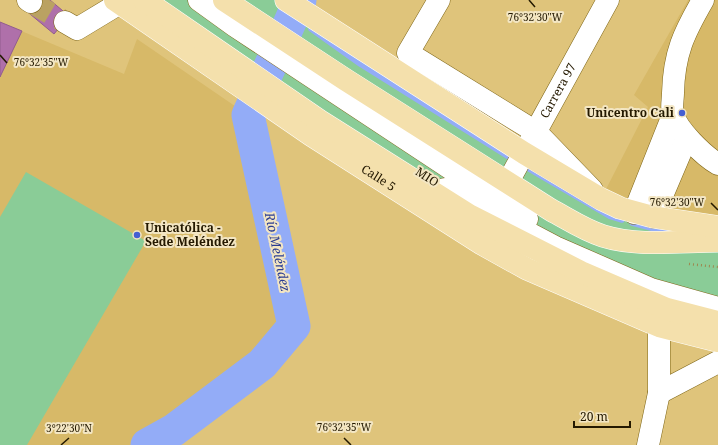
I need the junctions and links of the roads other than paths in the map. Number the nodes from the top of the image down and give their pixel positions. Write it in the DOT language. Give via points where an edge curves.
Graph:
graph roads {
  1 [pos="144,0"];
  2 [pos="161,0"];
  3 [pos="199,0"];
  4 [pos="224,0"];
  5 [pos="286,0"];
  6 [pos="439,0"];
  7 [pos="608,0"];
  8 [pos="703,0"];
  9 [pos="117,2"];
  10 [pos="65,22"];
  11 [pos="225,40"];
  12 [pos="342,87"];
  13 [pos="673,115"];
  14 [pos="319,123"];
  15 [pos="536,132"];
  16 [pos="687,137"];
  17 [pos="524,153"];
  18 [pos="718,164"];
  19 [pos="508,182"];
  20 [pos="601,199"];
  21 [pos="643,215"];
  22 [pos="718,227"];
  23 [pos="718,240"];
  24 [pos="718,294"];
  25 [pos="718,308"];
  26 [pos="718,322"];
  27 [pos="659,326"];
  28 [pos="718,341"];
  29 [pos="718,362"];
  30 [pos="659,393"];
  31 [pos="648,445"];
  1 -- 11 [label="main road"];
  2 -- 11 [label="street"];
  3 -- 11 [label="street"];
  4 -- 11 [label="main road"];
  5 -- 17 [label="main road"];
  6 -- 15 [label="street" via="408,53"];
  7 -- 15 [label="street, Carrera 97"];
  8 -- 13 [label="street" via="687,28 677,55"];
  9 -- 10 [label="street" via="77,28"];
  9 -- 11 [label="main road, Calle 5"];
  11 -- 12 [label="main road"];
  11 -- 14 [label="main road, Calle 5"];
  12 -- 19 [label="main road"];
  12 -- 24 [label="street, MIO" via="547,231 669,284"];
  13 -- 16 [label="street"];
  13 -- 21 [label="street" via="650,169"];
  14 -- 25 [label="street, MIO" via="555,247 651,289"];
  14 -- 26 [label="main road" via="469,215 568,266 667,309"];
  14 -- 27 [label="main road, Calle 5" via="482,244 527,269"];
  15 -- 17 [label="street, Carrera 97"];
  15 -- 20 [label="street"];
  16 -- 18 [label="street" via="700,151"];
  16 -- 21 [label="street"];
  17 -- 19 [label="street, Carrera 97"];
  17 -- 20 [label="main road"];
  19 -- 23 [label="main road" via="571,221 604,236 635,241"];
  20 -- 21 [label="main road"];
  21 -- 22 [label="main road"];
  27 -- 28 [label="main road, Calle 5"];
  27 -- 30 [label="street"];
  29 -- 30 [label="street"];
  30 -- 31 [label="street"];
}
